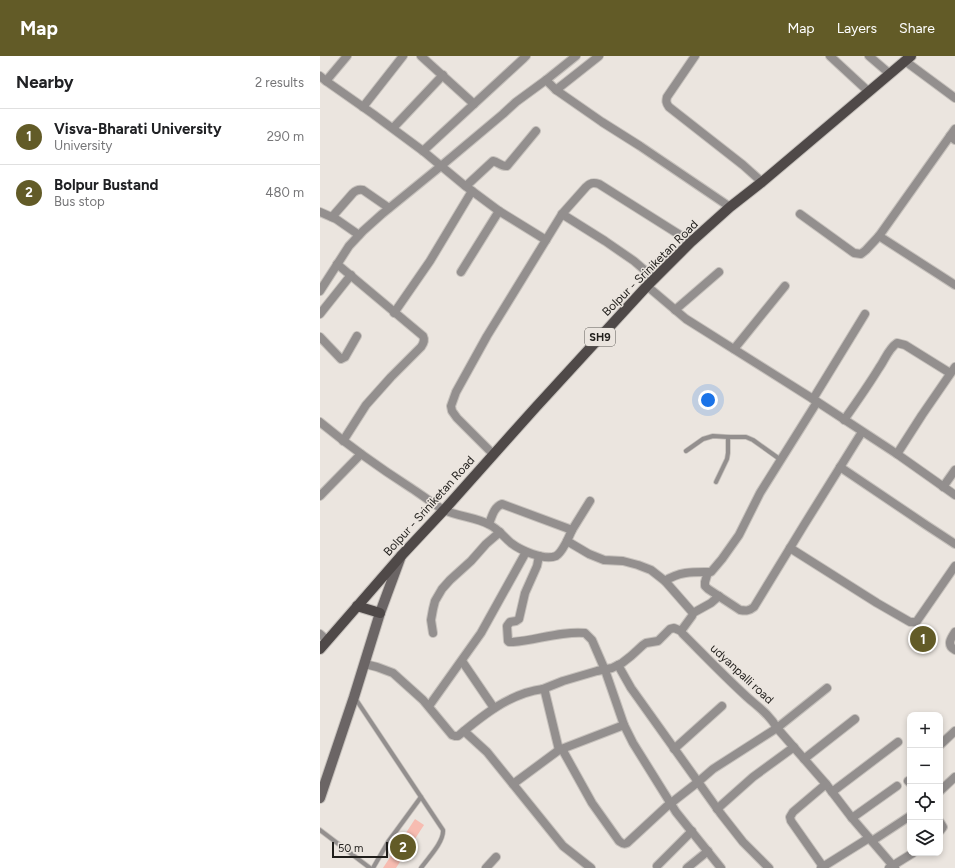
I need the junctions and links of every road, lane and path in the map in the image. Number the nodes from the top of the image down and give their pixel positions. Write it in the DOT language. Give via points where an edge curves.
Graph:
graph roads {
  1 [pos="347,56"];
  2 [pos="403,56"];
  3 [pos="421,56"];
  4 [pos="526,56"];
  5 [pos="576,56"];
  6 [pos="599,56"];
  7 [pos="694,56"];
  8 [pos="830,56"];
  9 [pos="869,56"];
  10 [pos="908,59"];
  11 [pos="890,74"];
  12 [pos="443,75"];
  13 [pos="323,79"];
  14 [pos="551,85"];
  15 [pos="869,92"];
  16 [pos="955,98"];
  17 [pos="474,104"];
  18 [pos="363,106"];
  19 [pos="393,128"];
  20 [pos="536,131"];
  21 [pos="953,135"];
  22 [pos="423,151"];
  23 [pos="441,166"];
  24 [pos="762,182"];
  25 [pos="469,189"];
  26 [pos="730,207"];
  27 [pos="389,208"];
  28 [pos="499,211"];
  29 [pos="320,212"];
  30 [pos="562,214"];
  31 [pos="800,214"];
  32 [pos="332,217"];
  33 [pos="360,235"];
  34 [pos="879,236"];
  35 [pos="546,240"];
  36 [pos="692,242"];
  37 [pos="337,264"];
  38 [pos="461,272"];
  39 [pos="719,272"];
  40 [pos="351,275"];
  41 [pos="655,279"];
  42 [pos="955,285"];
  43 [pos="647,286"];
  44 [pos="785,286"];
  45 [pos="320,291"];
  46 [pos="320,295"];
  47 [pos="329,302"];
  48 [pos="675,310"];
  49 [pos="394,313"];
  50 [pos="320,314"];
  51 [pos="866,314"];
  52 [pos="357,336"];
  53 [pos="320,337"];
  54 [pos="734,349"];
  55 [pos="953,370"];
  56 [pos="815,400"];
  57 [pos="844,420"];
  58 [pos="320,422"];
  59 [pos="862,432"];
  60 [pos="728,437"];
  61 [pos="343,441"];
  62 [pos="686,451"];
  63 [pos="361,454"];
  64 [pos="493,454"];
  65 [pos="897,454"];
  66 [pos="781,460"];
  67 [pos="840,467"];
  68 [pos="955,470"];
  69 [pos="716,482"];
  70 [pos="943,487"];
  71 [pos="955,495"];
  72 [pos="320,496"];
  73 [pos="590,501"];
  74 [pos="444,510"];
  75 [pos="489,524"];
  76 [pos="572,530"];
  77 [pos="500,532"];
  78 [pos="567,541"];
  79 [pos="955,544"];
  80 [pos="790,548"];
  81 [pos="526,552"];
  82 [pos="401,556"];
  83 [pos="539,556"];
  84 [pos="955,566"];
  85 [pos="708,572"];
  86 [pos="665,581"];
  87 [pos="719,596"];
  88 [pos="357,606"];
  89 [pos="380,613"];
  90 [pos="693,614"];
  91 [pos="681,631"];
  92 [pos="955,632"];
  93 [pos="433,633"];
  94 [pos="324,637"];
  95 [pos="320,649"];
  96 [pos="955,650"];
  97 [pos="462,661"];
  98 [pos="365,664"];
  99 [pos="618,665"];
  100 [pos="604,670"];
  101 [pos="827,688"];
  102 [pos="543,689"];
  103 [pos="354,697"];
  104 [pos="429,706"];
  105 [pos="722,706"];
  106 [pos="494,708"];
  107 [pos="855,719"];
  108 [pos="624,725"];
  109 [pos="777,728"];
  110 [pos="464,731"];
  111 [pos="955,731"];
  112 [pos="898,742"];
  113 [pos="943,742"];
  114 [pos="794,747"];
  115 [pos="674,749"];
  116 [pos="560,750"];
  117 [pos="804,759"];
  118 [pos="955,777"];
  119 [pos="698,782"];
  120 [pos="513,784"];
  121 [pos="826,784"];
  122 [pos="897,786"];
  123 [pos="943,788"];
  124 [pos="832,792"];
  125 [pos="421,797"];
  126 [pos="320,798"];
  127 [pos="671,803"];
  128 [pos="717,808"];
  129 [pos="852,818"];
  130 [pos="907,818"];
  131 [pos="320,830"];
  132 [pos="692,831"];
  133 [pos="871,840"];
  134 [pos="708,851"];
  135 [pos="908,856"];
  136 [pos="496,857"];
  137 [pos="657,866"];
  138 [pos="892,867"];
  139 [pos="370,868"];
  140 [pos="373,868"];
  141 [pos="421,868"];
  142 [pos="486,868"];
  143 [pos="591,868"];
  144 [pos="687,868"];
  145 [pos="721,868"];
  146 [pos="769,868"];
  147 [pos="823,868"];
  1 -- 13 [label="street"];
  2 -- 18 [label="street"];
  3 -- 12 [label="street"];
  4 -- 17 [label="street"];
  5 -- 14 [label="street"];
  6 -- 14 [label="street"];
  7 -- 24 [label="street" via="667,97 666,104"];
  8 -- 15 [label="street"];
  9 -- 11 [label="street"];
  10 -- 11 [label="main road, Bolpur - Sriniketan Road / SH9"];
  10 -- 16 [label="street"];
  11 -- 15 [label="main road, Bolpur - Sriniketan Road / SH9"];
  12 -- 17 [label="street"];
  12 -- 19 [label="street"];
  13 -- 18 [label="street"];
  14 -- 23 [label="street" via="516,102"];
  14 -- 26 [label="street"];
  15 -- 24 [label="main road, Bolpur - Sriniketan Road / SH9"];
  17 -- 22 [label="street"];
  18 -- 19 [label="street"];
  19 -- 22 [label="street"];
  20 -- 25 [label="street" via="507,166 492,161"];
  21 -- 34 [label="street"];
  22 -- 23 [label="street"];
  23 -- 25 [label="street"];
  23 -- 27 [label="street"];
  24 -- 26 [label="main road, Bolpur - Sriniketan Road / SH9"];
  25 -- 28 [label="street"];
  25 -- 49 [label="street" via="430,261"];
  26 -- 36 [label="main road, Bolpur - Sriniketan Road / SH9"];
  27 -- 32 [label="street" via="363,190 356,190"];
  27 -- 33 [label="street"];
  28 -- 35 [label="street"];
  28 -- 38 [label="street"];
  29 -- 32 [label="street"];
  30 -- 35 [label="street"];
  30 -- 36 [label="street" via="590,183 594,182"];
  30 -- 41 [label="street" via="605,241"];
  31 -- 34 [label="street" via="854,253 861,254"];
  32 -- 33 [label="street"];
  33 -- 37 [label="street"];
  34 -- 42 [label="street"];
  35 -- 64 [label="street" via="487,336 452,401 452,411 457,418"];
  36 -- 41 [label="main road, Bolpur - Sriniketan Road / SH9"];
  37 -- 40 [label="street"];
  37 -- 45 [label="street"];
  39 -- 48 [label="street"];
  40 -- 47 [label="street"];
  40 -- 49 [label="street"];
  41 -- 43 [label="main road, Bolpur - Sriniketan Road / SH9"];
  43 -- 48 [label="street"];
  43 -- 64 [label="main road, Bolpur - Sriniketan Road / SH9"];
  44 -- 54 [label="street"];
  46 -- 47 [label="street"];
  47 -- 50 [label="street"];
  48 -- 54 [label="street"];
  49 -- 61 [label="street" via="423,336 423,344 366,405"];
  51 -- 56 [label="street"];
  52 -- 53 [label="street" via="345,357 341,359"];
  54 -- 56 [label="street"];
  55 -- 57 [label="street" via="897,343"];
  55 -- 65 [label="street"];
  56 -- 57 [label="street"];
  56 -- 66 [label="street"];
  57 -- 59 [label="street"];
  58 -- 61 [label="street"];
  59 -- 65 [label="street"];
  59 -- 67 [label="street"];
  60 -- 62 [label="lane" via="713,436 703,439"];
  60 -- 66 [label="lane" via="738,436 753,440"];
  60 -- 69 [label="lane" via="728,453"];
  61 -- 63 [label="street"];
  63 -- 72 [label="street"];
  63 -- 74 [label="street"];
  64 -- 74 [label="main road, Bolpur - Sriniketan Road / SH9"];
  65 -- 70 [label="street"];
  66 -- 85 [label="street" via="760,493 739,535 717,566"];
  67 -- 79 [label="street"];
  67 -- 80 [label="street"];
  68 -- 70 [label="street"];
  70 -- 71 [label="street"];
  73 -- 76 [label="street"];
  74 -- 75 [label="street"];
  74 -- 82 [label="main road, Bolpur - Sriniketan Road / SH9"];
  75 -- 76 [label="street" via="495,509 502,504"];
  75 -- 77 [label="street"];
  76 -- 78 [label="street"];
  77 -- 81 [label="street" via="512,544"];
  77 -- 93 [label="street" via="442,589 433,609"];
  78 -- 83 [label="street" via="556,556"];
  78 -- 86 [label="street" via="604,560 623,561 645,567"];
  80 -- 84 [label="street" via="910,622 917,621"];
  80 -- 87 [label="street" via="750,610 740,610"];
  81 -- 83 [label="street"];
  81 -- 97 [label="street" via="492,615"];
  82 -- 88 [label="main road, Bolpur - Sriniketan Road / SH9"];
  82 -- 89 [label="street"];
  83 -- 100 [label="street" via="519,619 507,626 508,641 585,633 592,640"];
  85 -- 86 [label="street" via="686,572"];
  85 -- 87 [label="street" via="705,586"];
  86 -- 90 [label="street"];
  87 -- 90 [label="street"];
  88 -- 89 [label="main road"];
  88 -- 94 [label="main road, Bolpur - Sriniketan Road / SH9"];
  89 -- 98 [label="street"];
  90 -- 91 [label="street"];
  91 -- 99 [label="street" via="670,629 658,641 646,643"];
  91 -- 109 [label="street, udyanpalli road" via="772,720"];
  92 -- 96 [label="street" via="950,638 950,644"];
  94 -- 95 [label="main road, Bolpur - Sriniketan Road / SH9"];
  97 -- 104 [label="street"];
  97 -- 106 [label="street"];
  98 -- 103 [label="street"];
  98 -- 104 [label="street" via="393,673"];
  99 -- 100 [label="street"];
  99 -- 115 [label="street"];
  100 -- 102 [label="street"];
  100 -- 108 [label="street"];
  101 -- 109 [label="street"];
  102 -- 106 [label="street" via="522,694"];
  102 -- 116 [label="street"];
  103 -- 125 [label="lane"];
  103 -- 126 [label="street"];
  104 -- 110 [label="street" via="452,735 458,736"];
  105 -- 115 [label="street"];
  106 -- 110 [label="street"];
  107 -- 117 [label="street"];
  108 -- 116 [label="street"];
  108 -- 127 [label="street"];
  109 -- 114 [label="street, udyanpalli road"];
  109 -- 119 [label="street" via="713,769"];
  110 -- 120 [label="street" via="487,752"];
  111 -- 113 [label="street"];
  112 -- 124 [label="street"];
  114 -- 117 [label="street, udyanpalli road"];
  114 -- 128 [label="street"];
  115 -- 119 [label="street"];
  116 -- 120 [label="street"];
  116 -- 127 [label="street" via="592,803 623,844 627,844"];
  117 -- 121 [label="street, udyanpalli road"];
  118 -- 123 [label="street"];
  119 -- 127 [label="street"];
  119 -- 128 [label="street"];
  120 -- 143 [label="street" via="563,846"];
  121 -- 124 [label="street, udyanpalli road"];
  121 -- 147 [label="street" via="790,816"];
  122 -- 129 [label="street"];
  124 -- 129 [label="street, udyanpalli road"];
  125 -- 140 [label="lane" via="388,842"];
  125 -- 141 [label="lane" via="443,830 441,841"];
  127 -- 132 [label="street"];
  128 -- 146 [label="street" via="743,842"];
  129 -- 133 [label="street, udyanpalli road"];
  130 -- 133 [label="street"];
  131 -- 139 [label="lane"];
  132 -- 134 [label="street"];
  132 -- 137 [label="street"];
  133 -- 138 [label="street, udyanpalli road"];
  133 -- 147 [label="street"];
  134 -- 144 [label="street"];
  134 -- 145 [label="street"];
  135 -- 138 [label="street"];
  136 -- 142 [label="street"];
}
